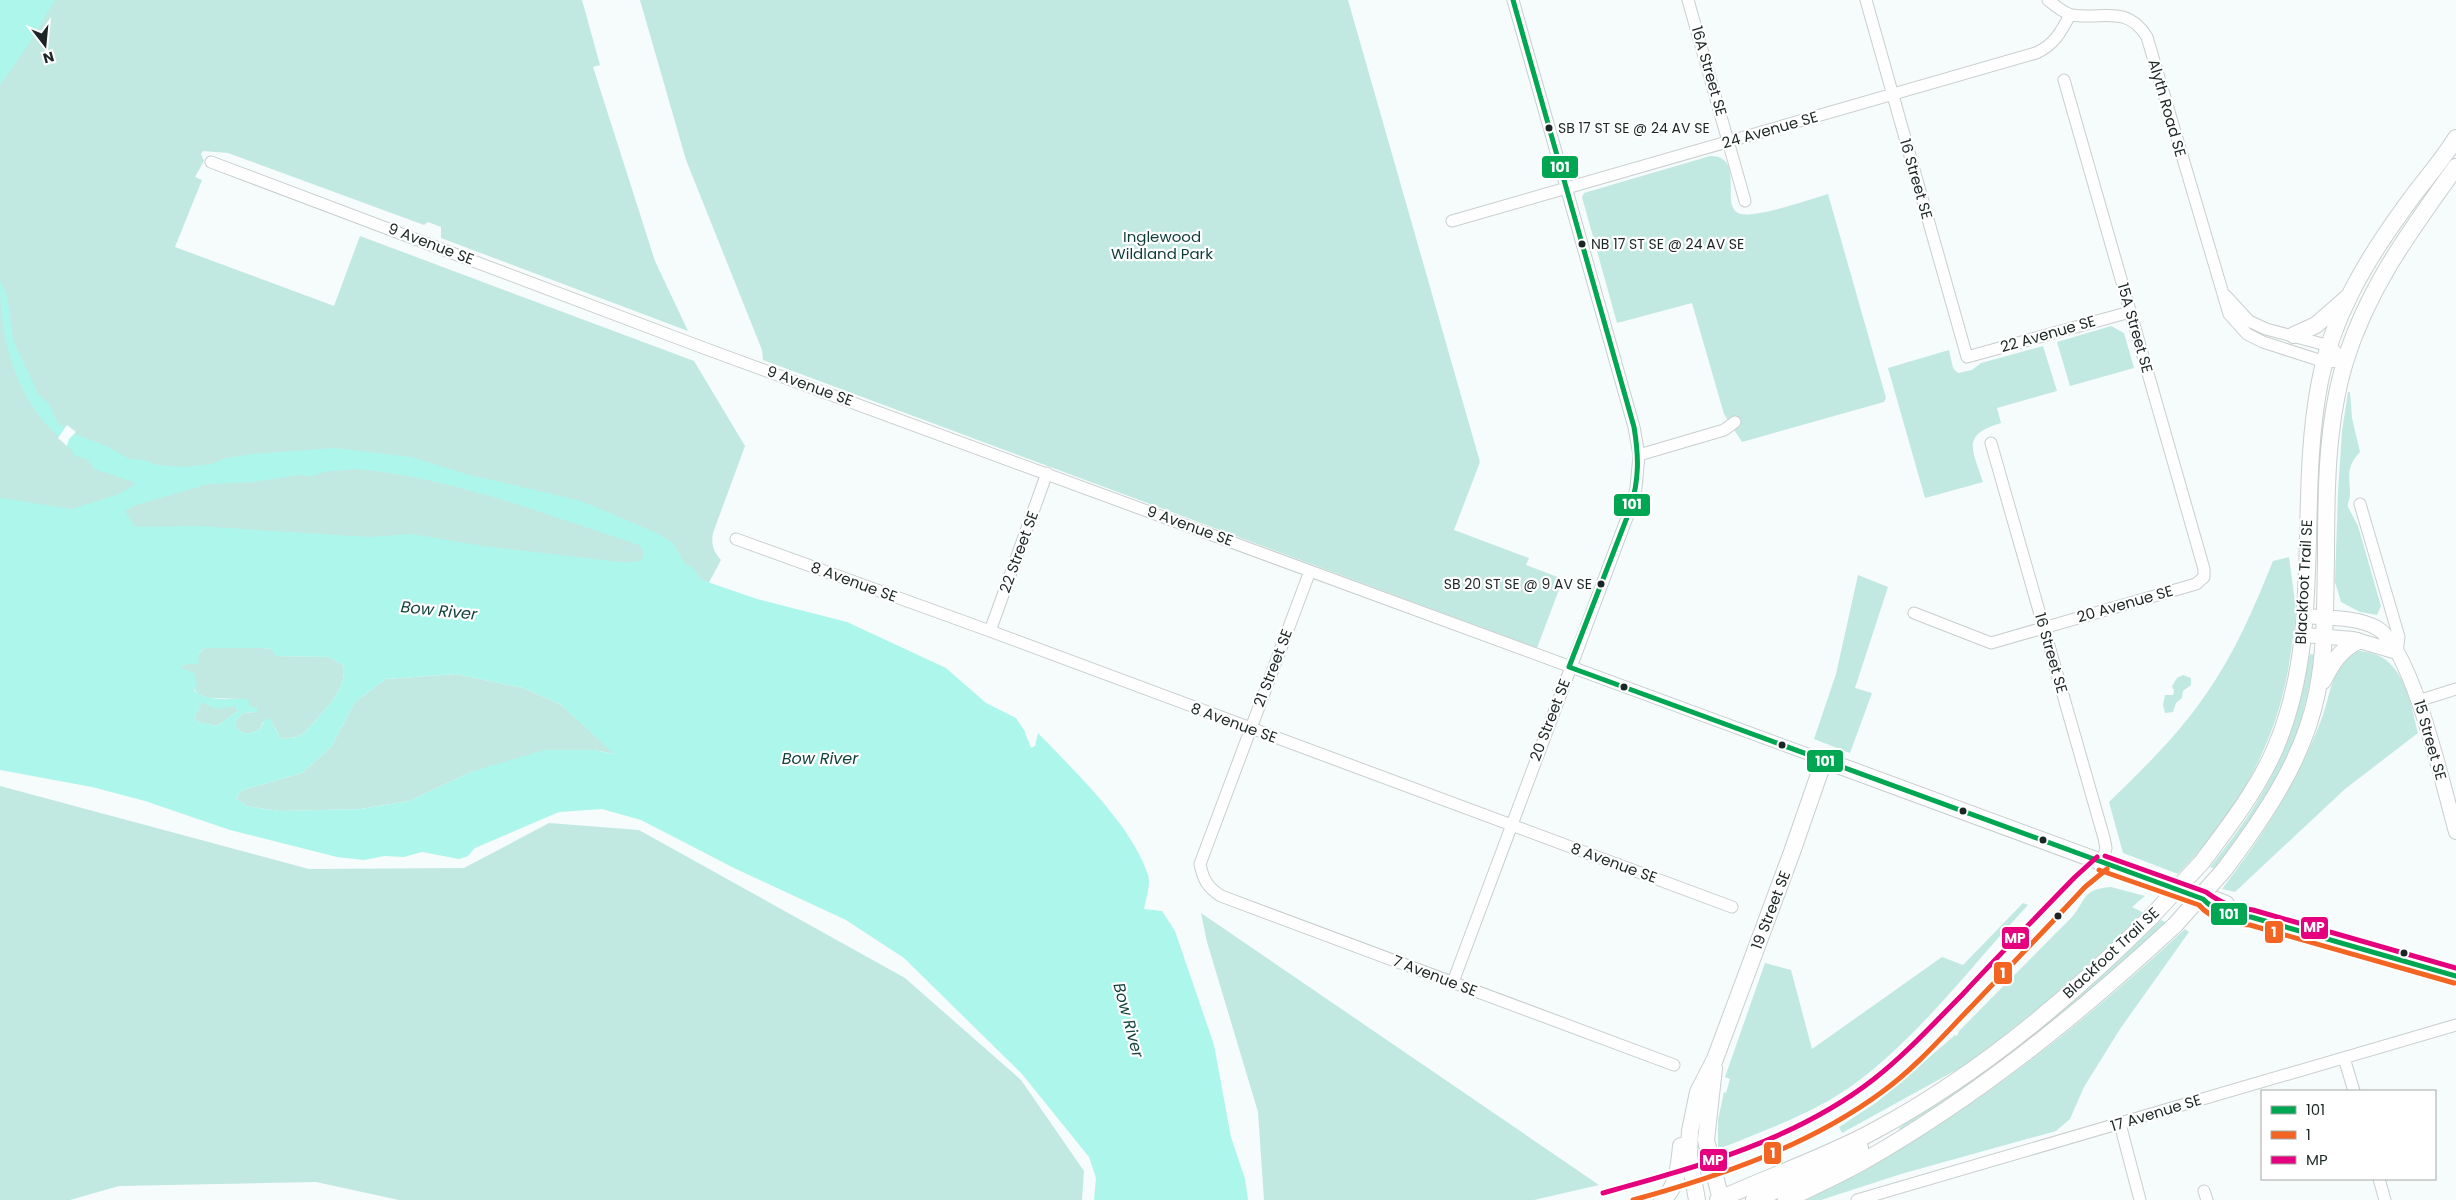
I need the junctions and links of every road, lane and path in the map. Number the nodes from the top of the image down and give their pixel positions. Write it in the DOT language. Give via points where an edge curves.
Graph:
graph roads {
  1 [pos="1513,0"];
  2 [pos="1688,0"];
  3 [pos="1866,0"];
  4 [pos="2048,0"];
  5 [pos="2070,15"];
  6 [pos="2064,80"];
  7 [pos="1892,95"];
  8 [pos="2456,138"];
  9 [pos="1729,142"];
  10 [pos="211,162"];
  11 [pos="2456,167"];
  12 [pos="1566,188"];
  13 [pos="1745,201"];
  14 [pos="1452,221"];
  15 [pos="2219,286"];
  16 [pos="2348,296"];
  17 [pos="2130,312"];
  18 [pos="2294,335"];
  19 [pos="2330,346"];
  20 [pos="1966,357"];
  21 [pos="2325,362"];
  22 [pos="2346,362"];
  23 [pos="1735,422"];
  24 [pos="1991,443"];
  25 [pos="1639,455"];
  26 [pos="1047,473"];
  27 [pos="2360,504"];
  28 [pos="736,539"];
  29 [pos="1310,571"];
  30 [pos="2204,577"];
  31 [pos="1914,613"];
  32 [pos="2306,616"];
  33 [pos="2326,618"];
  34 [pos="2044,628"];
  35 [pos="990,631"];
  36 [pos="2304,635"];
  37 [pos="2324,636"];
  38 [pos="2358,640"];
  39 [pos="2397,652"];
  40 [pos="1569,668"];
  41 [pos="2456,689"];
  42 [pos="2318,692"];
  43 [pos="2418,700"];
  44 [pos="1250,729"];
  45 [pos="1824,760"];
  46 [pos="1511,825"];
  47 [pos="2456,832"];
  48 [pos="2102,862"];
  49 [pos="1202,878"];
  50 [pos="2169,887"];
  51 [pos="1732,907"];
  52 [pos="2251,916"];
  53 [pos="2456,976"];
  54 [pos="1453,982"];
  55 [pos="2456,1025"];
  56 [pos="1715,1058"];
  57 [pos="2344,1058"];
  58 [pos="1674,1065"];
  59 [pos="2354,1090"];
  60 [pos="1698,1092"];
  61 [pos="1920,1104"];
  62 [pos="2120,1124"];
  63 [pos="2379,1180"];
  64 [pos="1662,1200"];
  65 [pos="1697,1200"];
  66 [pos="1720,1200"];
  67 [pos="1754,1200"];
  68 [pos="1786,1200"];
  69 [pos="1857,1200"];
  70 [pos="2140,1200"];
  71 [pos="2385,1200"];
  1 -- 12 [label="street, 20 Street SE"];
  2 -- 9 [label="street, 16A Street SE"];
  3 -- 7 [label="street, 16 Street SE"];
  4 -- 5 [label="street"];
  5 -- 7 [label="street, 24 Avenue SE" via="2055,40 2036,54"];
  5 -- 15 [label="street, Alyth Road SE" via="2128,18 2147,37"];
  6 -- 17 [label="street, 15A Street SE"];
  7 -- 9 [label="street, 24 Avenue SE"];
  7 -- 20 [label="street, 16 Street SE"];
  8 -- 16 [label="main road, Blackfoot Trail SE" via="2401,211"];
  9 -- 12 [label="street, 24 Avenue SE"];
  9 -- 13 [label="street, 16A Street SE"];
  10 -- 26 [label="street, 9 Avenue SE"];
  11 -- 22 [label="main road, Blackfoot Trail SE" via="2374,289"];
  12 -- 14 [label="street, 24 Avenue SE"];
  12 -- 25 [label="street, 20 Street SE" via="1624,387"];
  15 -- 18 [label="street, Alyth Road SE" via="2248,321"];
  15 -- 21 [label="street, Alyth Road SE" via="2229,314 2246,334"];
  16 -- 18 [label="main road" via="2316,325"];
  16 -- 19 [label="main road, Blackfoot Trail SE"];
  17 -- 20 [label="street, 22 Avenue SE"];
  17 -- 30 [label="street, 15A Street SE"];
  18 -- 19 [label="street, Alyth Road SE"];
  19 -- 21 [label="main road, Blackfoot Trail SE"];
  19 -- 22 [label="street, Alyth Road SE"];
  21 -- 22 [label="street, Alyth Road SE"];
  21 -- 32 [label="main road, Blackfoot Trail SE" via="2311,448"];
  22 -- 33 [label="main road, Blackfoot Trail SE" via="2329,449"];
  23 -- 25 [label="street" via="1724,430"];
  24 -- 34 [label="street, 16 Street SE"];
  25 -- 40 [label="street, 20 Street SE" via="1631,507"];
  26 -- 29 [label="street, 9 Avenue SE"];
  26 -- 35 [label="street, 22 Street SE"];
  27 -- 39 [label="street, 15 Street SE" via="2399,637"];
  28 -- 35 [label="street, 8 Avenue SE"];
  29 -- 40 [label="street, 9 Avenue SE"];
  29 -- 44 [label="street, 21 Street SE"];
  30 -- 34 [label="street, 20 Avenue SE" via="2196,584"];
  31 -- 34 [label="street, 20 Avenue SE" via="1991,643"];
  32 -- 33 [label="street, 15 Street SE"];
  32 -- 36 [label="main road, Blackfoot Trail SE"];
  33 -- 37 [label="main road, Blackfoot Trail SE"];
  33 -- 39 [label="street, 15 Street SE" via="2376,627 2387,634"];
  34 -- 48 [label="street, 16 Street SE" via="2104,838 2106,848"];
  35 -- 44 [label="street, 8 Avenue SE"];
  36 -- 37 [label="street"];
  36 -- 61 [label="main road, Blackfoot Trail SE, bridge" via="2295,684 2275,748 2240,811 2202,862 2111,957 2050,1010 1948,1087"];
  37 -- 38 [label="street"];
  37 -- 42 [label="main road, Blackfoot Trail SE"];
  38 -- 39 [label="street"];
  38 -- 42 [label="main road" via="2338,655"];
  39 -- 43 [label="street, 15 Street SE" via="2405,662"];
  40 -- 45 [label="street, 9 Avenue SE"];
  40 -- 46 [label="street, 20 Street SE"];
  41 -- 43 [label="street"];
  42 -- 68 [label="main road, Blackfoot Trail SE, bridge" via="2307,728 2278,792 2224,870 2175,925 2086,1006 1990,1079 1863,1161"];
  43 -- 47 [label="street, 15 Street SE"];
  44 -- 46 [label="street, 8 Avenue SE"];
  44 -- 49 [label="street, 21 Street SE" via="1200,864"];
  45 -- 48 [label="main road, 9 Avenue SE"];
  45 -- 56 [label="main road, 19 Street SE"];
  46 -- 51 [label="street, 8 Avenue SE"];
  46 -- 54 [label="street, 20 Street SE"];
  48 -- 50 [label="main road, 9 Avenue SE"];
  49 -- 54 [label="street, 7 Avenue SE" via="1211,890 1221,896"];
  52 -- 53 [label="main road"];
  54 -- 58 [label="street, 7 Avenue SE"];
  55 -- 57 [label="street, 17 Avenue SE"];
  56 -- 60 [label="main road, 19 Street SE"];
  56 -- 66 [label="main road, 19 Street SE" via="1706,1140"];
  57 -- 59 [label="street"];
  57 -- 62 [label="street, 17 Avenue SE"];
  60 -- 64 [label="main road" via="1686,1118 1675,1180"];
  60 -- 65 [label="main road, 19 Street SE" via="1689,1145"];
  61 -- 66 [label="main road, Blackfoot Trail SE" via="1874,1131"];
  61 -- 67 [label="main road" via="1857,1150 1818,1172"];
  62 -- 69 [label="street, 17 Avenue SE"];
  62 -- 70 [label="street"];
  63 -- 71 [label="street"];
}
